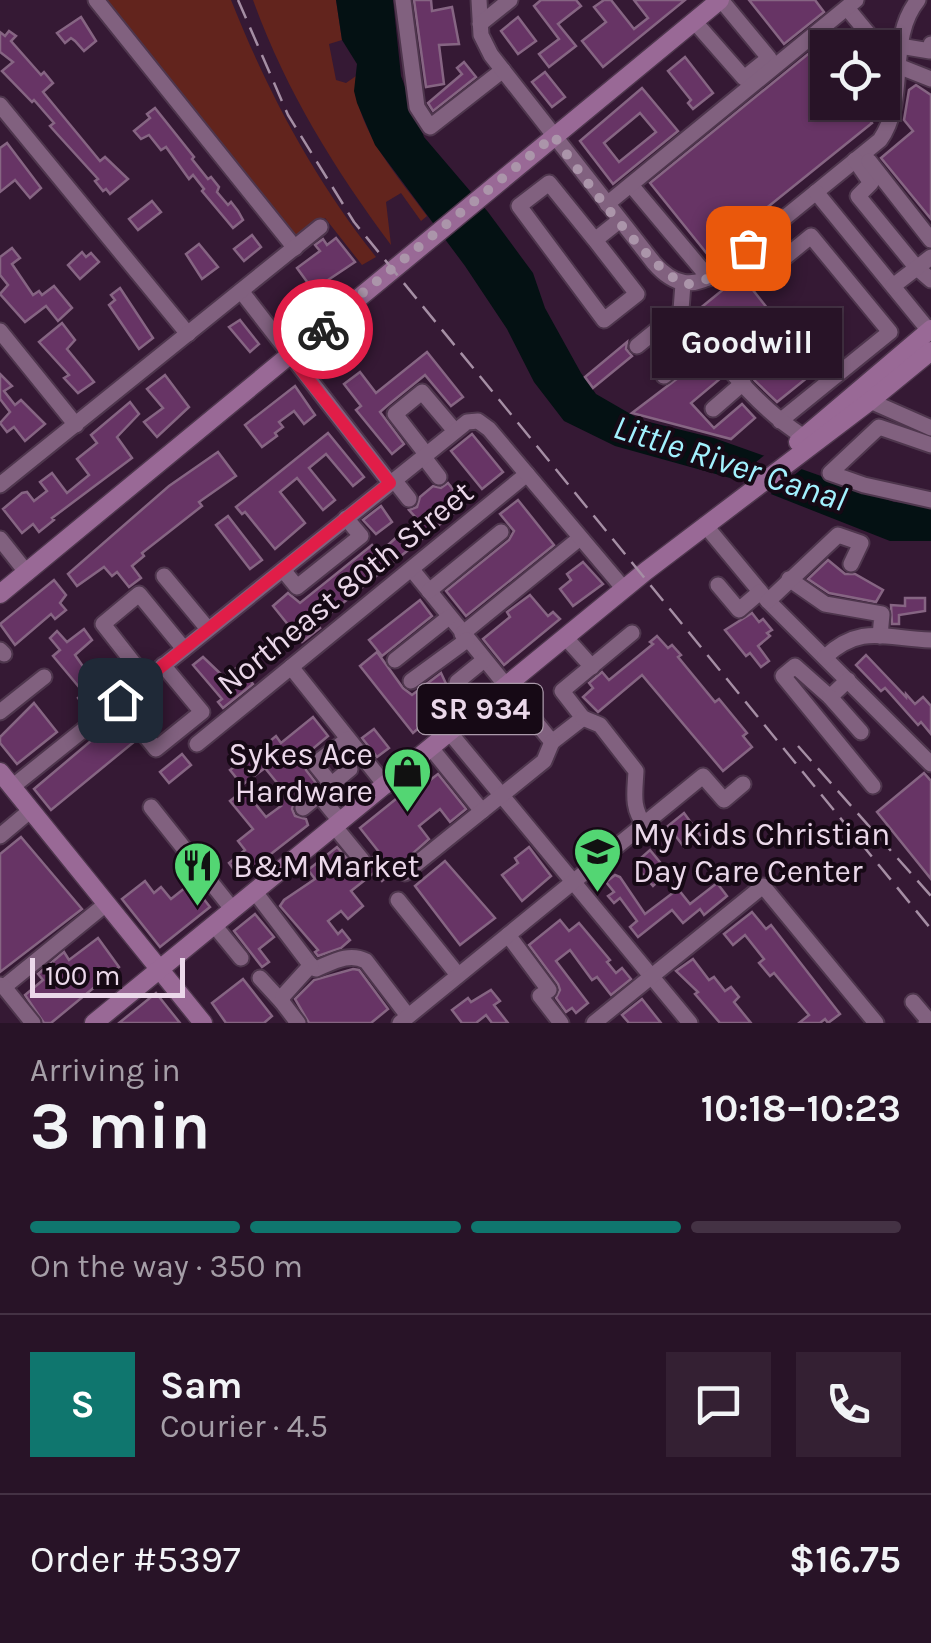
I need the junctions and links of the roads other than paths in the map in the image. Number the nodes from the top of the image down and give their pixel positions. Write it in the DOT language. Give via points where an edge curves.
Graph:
graph roads {
  1 [pos="96,0"];
  2 [pos="403,0"];
  3 [pos="479,0"];
  4 [pos="510,0"];
  5 [pos="720,0"];
  6 [pos="912,2"];
  7 [pos="844,5"];
  8 [pos="694,20"];
  9 [pos="480,24"];
  10 [pos="865,30"];
  11 [pos="931,44"];
  12 [pos="900,46"];
  13 [pos="900,67"];
  14 [pos="502,70"];
  15 [pos="931,79"];
  16 [pos="0,105"];
  17 [pos="888,120"];
  18 [pos="554,136"];
  19 [pos="859,157"];
  20 [pos="631,185"];
  21 [pos="816,192"];
  22 [pos="607,204"];
  23 [pos="619,221"];
  24 [pos="320,227"];
  25 [pos="765,234"];
  26 [pos="595,240"];
  27 [pos="931,240"];
  28 [pos="295,248"];
  29 [pos="785,257"];
  30 [pos="931,257"];
  31 [pos="916,268"];
  32 [pos="880,271"];
  33 [pos="766,272"];
  34 [pos="709,278"];
  35 [pos="931,281"];
  36 [pos="685,284"];
  37 [pos="241,291"];
  38 [pos="856,291"];
  39 [pos="896,291"];
  40 [pos="681,310"];
  41 [pos="0,331"];
  42 [pos="930,331"];
  43 [pos="188,334"];
  44 [pos="708,342"];
  45 [pos="637,346"];
  46 [pos="931,351"];
  47 [pos="291,357"];
  48 [pos="664,376"];
  49 [pos="743,384"];
  50 [pos="870,401"];
  51 [pos="714,408"];
  52 [pos="780,421"];
  53 [pos="76,424"];
  54 [pos="454,431"];
  55 [pos="926,435"];
  56 [pos="804,437"];
  57 [pos="425,455"];
  58 [pos="784,460"];
  59 [pos="527,474"];
  60 [pos="438,477"];
  61 [pos="392,482"];
  62 [pos="0,486"];
  63 [pos="409,499"];
  64 [pos="931,500"];
  65 [pos="346,518"];
  66 [pos="704,525"];
  67 [pos="501,532"];
  68 [pos="580,538"];
  69 [pos="0,539"];
  70 [pos="851,564"];
  71 [pos="282,570"];
  72 [pos="413,570"];
  73 [pos="27,573"];
  74 [pos="164,576"];
  75 [pos="789,579"];
  76 [pos="718,585"];
  77 [pos="624,589"];
  78 [pos="429,591"];
  79 [pos="0,594"];
  80 [pos="764,596"];
  81 [pos="449,617"];
  82 [pos="208,629"];
  83 [pos="632,633"];
  84 [pos="880,636"];
  85 [pos="464,637"];
  86 [pos="566,638"];
  87 [pos="931,640"];
  88 [pos="184,649"];
  89 [pos="826,657"];
  90 [pos="396,660"];
  91 [pos="484,660"];
  92 [pos="164,666"];
  93 [pos="291,667"];
  94 [pos="592,668"];
  95 [pos="44,676"];
  96 [pos="146,680"];
  97 [pos="848,680"];
  98 [pos="411,682"];
  99 [pos="457,682"];
  100 [pos="506,688"];
  101 [pos="830,697"];
  102 [pos="120,700"];
  103 [pos="0,712"];
  104 [pos="582,718"];
  105 [pos="860,732"];
  106 [pos="450,733"];
  107 [pos="348,739"];
  108 [pos="552,742"];
  109 [pos="198,744"];
  110 [pos="431,748"];
  111 [pos="931,764"];
  112 [pos="350,768"];
  113 [pos="480,769"];
  114 [pos="0,772"];
  115 [pos="461,784"];
  116 [pos="743,784"];
  117 [pos="386,786"];
  118 [pos="873,786"];
  119 [pos="12,787"];
  120 [pos="325,789"];
  121 [pos="502,795"];
  122 [pos="152,807"];
  123 [pos="303,808"];
  124 [pos="32,810"];
  125 [pos="482,811"];
  126 [pos="645,824"];
  127 [pos="338,825"];
  128 [pos="0,836"];
  129 [pos="362,860"];
  130 [pos="405,873"];
  131 [pos="574,882"];
  132 [pos="255,892"];
  133 [pos="398,900"];
  134 [pos="106,904"];
  135 [pos="233,910"];
  136 [pos="214,925"];
  137 [pos="508,936"];
  138 [pos="240,958"];
  139 [pos="311,966"];
  140 [pos="160,970"];
  141 [pos="458,976"];
  142 [pos="652,976"];
  143 [pos="260,978"];
  144 [pos="2,986"];
  145 [pos="282,1002"];
  146 [pos="913,1002"];
  147 [pos="404,1020"];
  148 [pos="869,1020"];
  149 [pos="928,1022"];
  150 [pos="33,1023"];
  151 [pos="94,1023"];
  152 [pos="203,1023"];
  153 [pos="298,1023"];
  154 [pos="561,1023"];
  155 [pos="594,1023"];
  156 [pos="690,1023"];
  1 -- 28 [label="street"];
  2 -- 14 [label="street" via="417,107 430,127"];
  3 -- 9 [label="street"];
  4 -- 9 [label="street"];
  5 -- 8 [label="main road"];
  5 -- 8 [label="street" via="769,58 744,78"];
  6 -- 12 [label="street"];
  7 -- 10 [label="street"];
  7 -- 20 [label="street"];
  8 -- 18 [label="main road"];
  9 -- 14 [label="street"];
  11 -- 12 [label="street" via="930,51"];
  13 -- 15 [label="street"];
  14 -- 18 [label="street"];
  16 -- 43 [label="street"];
  17 -- 19 [label="street" via="885,133"];
  18 -- 22 [label="street"];
  18 -- 47 [label="main road"];
  19 -- 21 [label="street"];
  19 -- 27 [label="street"];
  19 -- 31 [label="street" via="871,183 858,196"];
  20 -- 22 [label="street"];
  20 -- 34 [label="street"];
  21 -- 25 [label="street"];
  21 -- 32 [label="street"];
  22 -- 23 [label="street"];
  23 -- 26 [label="street"];
  23 -- 36 [label="street" via="659,270"];
  24 -- 28 [label="street"];
  25 -- 29 [label="street"];
  25 -- 34 [label="street"];
  26 -- 26 [label="street" via="549,182 520,206 604,320 637,294"];
  28 -- 37 [label="street"];
  29 -- 33 [label="street"];
  29 -- 38 [label="street" via="811,236"];
  30 -- 31 [label="street"];
  31 -- 35 [label="street"];
  31 -- 39 [label="street"];
  32 -- 38 [label="street"];
  32 -- 39 [label="street"];
  34 -- 36 [label="street"];
  35 -- 39 [label="street"];
  36 -- 40 [label="street"];
  37 -- 43 [label="street"];
  37 -- 47 [label="street"];
  38 -- 52 [label="street" via="890,332"];
  39 -- 42 [label="street"];
  40 -- 44 [label="street"];
  40 -- 45 [label="street"];
  41 -- 53 [label="street"];
  42 -- 56 [label="main road"];
  43 -- 53 [label="street"];
  44 -- 48 [label="street"];
  44 -- 49 [label="street"];
  46 -- 50 [label="main road, SR 934"];
  47 -- 61 [label="street"];
  47 -- 73 [label="main road"];
  49 -- 51 [label="street"];
  49 -- 52 [label="street"];
  50 -- 55 [label="street"];
  50 -- 58 [label="main road, SR 934"];
  52 -- 56 [label="street"];
  53 -- 62 [label="street"];
  54 -- 57 [label="street"];
  54 -- 57 [label="street" via="422,392 395,414"];
  54 -- 59 [label="street" via="474,420"];
  55 -- 64 [label="street" via="878,427 830,472"];
  56 -- 58 [label="main road"];
  57 -- 60 [label="street"];
  57 -- 61 [label="street"];
  58 -- 66 [label="main road, SR 934"];
  59 -- 68 [label="street"];
  59 -- 72 [label="street, Northeast 80th Street"];
  61 -- 63 [label="street"];
  61 -- 65 [label="street"];
  65 -- 71 [label="street"];
  65 -- 71 [label="street" via="361,536 297,587"];
  66 -- 77 [label="main road, SR 934"];
  66 -- 80 [label="street"];
  67 -- 78 [label="street"];
  68 -- 77 [label="street"];
  68 -- 85 [label="street"];
  69 -- 73 [label="street"];
  70 -- 75 [label="street" via="861,543 838,535"];
  71 -- 82 [label="street"];
  72 -- 78 [label="street"];
  72 -- 93 [label="street, Northeast 80th Street"];
  73 -- 79 [label="main road"];
  74 -- 82 [label="street"];
  75 -- 80 [label="street"];
  75 -- 84 [label="street" via="825,604 882,614"];
  76 -- 80 [label="street" via="739,610"];
  77 -- 86 [label="main road, SR 934"];
  78 -- 81 [label="street"];
  80 -- 89 [label="street"];
  81 -- 85 [label="street"];
  81 -- 90 [label="street"];
  82 -- 88 [label="street"];
  83 -- 94 [label="street"];
  84 -- 87 [label="street"];
  84 -- 89 [label="street" via="852,636"];
  85 -- 91 [label="street"];
  85 -- 98 [label="street"];
  86 -- 94 [label="street"];
  86 -- 100 [label="main road, SR 934"];
  88 -- 92 [label="street"];
  88 -- 96 [label="street" via="139,594 103,624"];
  89 -- 97 [label="street"];
  91 -- 99 [label="street"];
  91 -- 100 [label="street"];
  92 -- 96 [label="street"];
  92 -- 102 [label="street" via="202,712 156,750 143,733 148,722"];
  93 -- 107 [label="street"];
  93 -- 109 [label="street, Northeast 80th Street"];
  94 -- 104 [label="street" via="562,691"];
  95 -- 103 [label="street"];
  96 -- 102 [label="street"];
  97 -- 101 [label="street"];
  97 -- 111 [label="street"];
  100 -- 106 [label="main road, SR 934"];
  100 -- 108 [label="street"];
  101 -- 105 [label="street"];
  101 -- 118 [label="street" via="795,666 784,676"];
  102 -- 119 [label="street"];
  104 -- 108 [label="street"];
  104 -- 126 [label="street" via="600,725 636,771 634,805"];
  106 -- 110 [label="main road, SR 934"];
  106 -- 113 [label="street"];
  107 -- 117 [label="street"];
  107 -- 120 [label="street" via="315,764"];
  108 -- 121 [label="street" via="544,760"];
  110 -- 115 [label="street"];
  110 -- 117 [label="main road, SR 934"];
  112 -- 120 [label="street"];
  113 -- 115 [label="street"];
  113 -- 121 [label="street"];
  114 -- 119 [label="main road"];
  115 -- 125 [label="street"];
  116 -- 126 [label="street" via="724,800 704,776"];
  117 -- 127 [label="main road, SR 934"];
  119 -- 124 [label="main road"];
  120 -- 123 [label="street"];
  120 -- 127 [label="street"];
  121 -- 125 [label="street"];
  121 -- 131 [label="street"];
  122 -- 135 [label="street"];
  124 -- 128 [label="street"];
  124 -- 134 [label="main road"];
  125 -- 130 [label="street"];
  126 -- 131 [label="street"];
  127 -- 129 [label="street"];
  127 -- 132 [label="main road, SR 934"];
  131 -- 137 [label="street"];
  131 -- 142 [label="street"];
  132 -- 135 [label="main road, SR 934"];
  132 -- 139 [label="street"];
  133 -- 141 [label="street"];
  134 -- 140 [label="main road"];
  134 -- 144 [label="street"];
  135 -- 136 [label="main road, SR 934"];
  136 -- 138 [label="street"];
  136 -- 140 [label="main road, SR 934"];
  137 -- 141 [label="street"];
  137 -- 154 [label="street" via="549,990 540,996"];
  139 -- 145 [label="street"];
  139 -- 147 [label="street" via="352,956 366,961"];
  140 -- 151 [label="main road, SR 934"];
  140 -- 152 [label="main road"];
  141 -- 147 [label="street"];
  142 -- 148 [label="street" via="764,886"];
  142 -- 155 [label="street"];
  142 -- 156 [label="street"];
  143 -- 145 [label="street"];
  144 -- 150 [label="street"];
  145 -- 153 [label="street"];
  146 -- 149 [label="street"];
}
